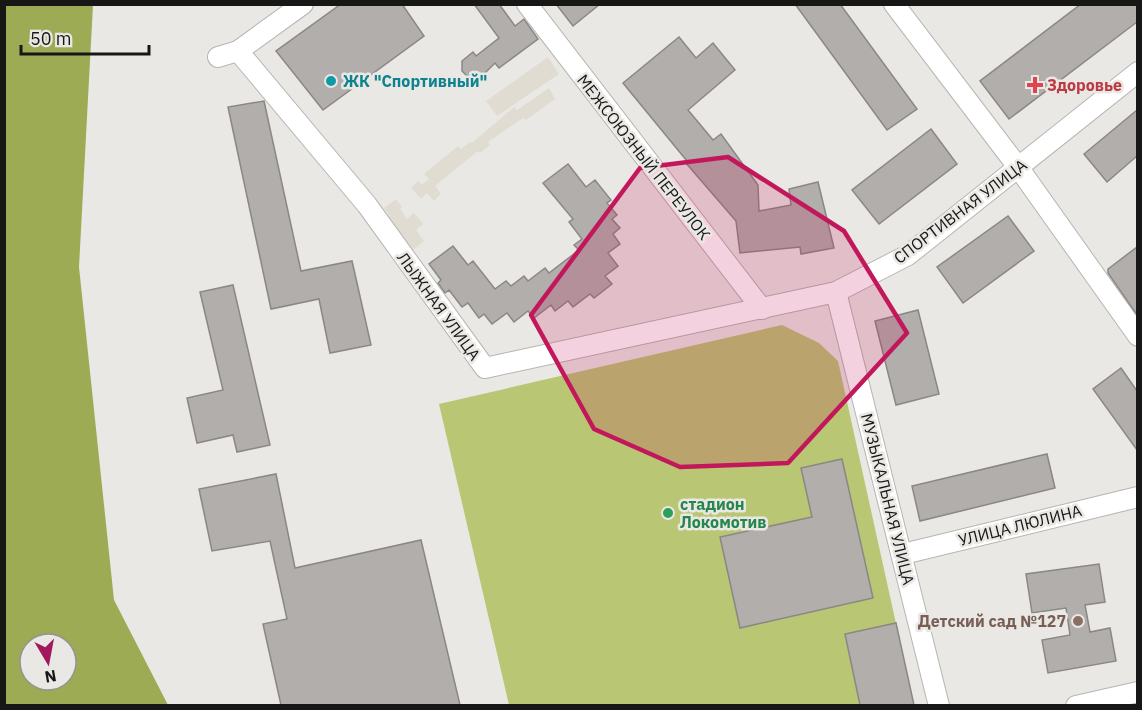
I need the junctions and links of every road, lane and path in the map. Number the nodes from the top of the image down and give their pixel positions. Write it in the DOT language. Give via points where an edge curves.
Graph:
graph roads {
  1 [pos="303,4"];
  2 [pos="527,4"];
  3 [pos="894,4"];
  4 [pos="238,51"];
  5 [pos="218,57"];
  6 [pos="1137,72"];
  7 [pos="1018,167"];
  8 [pos="836,292"];
  9 [pos="762,309"];
  10 [pos="1137,336"];
  11 [pos="1137,497"];
  12 [pos="903,554"];
  13 [pos="1137,692"];
  14 [pos="939,705"];
  15 [pos="1076,705"];
  1 -- 4 [label="street"];
  2 -- 9 [label="street, МЕЖСОЮЗНЫЙ ПЕРЕУЛОК"];
  3 -- 7 [label="street"];
  4 -- 5 [label="street"];
  4 -- 9 [label="street, ЛЫЖНАЯ УЛИЦА" via="367,205 485,368"];
  6 -- 7 [label="street, СПОРТИВНАЯ УЛИЦА"];
  7 -- 8 [label="street, СПОРТИВНАЯ УЛИЦА" via="908,255"];
  7 -- 10 [label="street"];
  8 -- 9 [label="street, СПОРТИВНАЯ УЛИЦА"];
  8 -- 12 [label="street, МУЗЫКАЛЬНАЯ УЛИЦА"];
  11 -- 12 [label="street, УЛИЦА ЛЮЛИНА"];
  12 -- 14 [label="street, МУЗЫКАЛЬНАЯ УЛИЦА"];
  13 -- 15 [label="street"];
}
